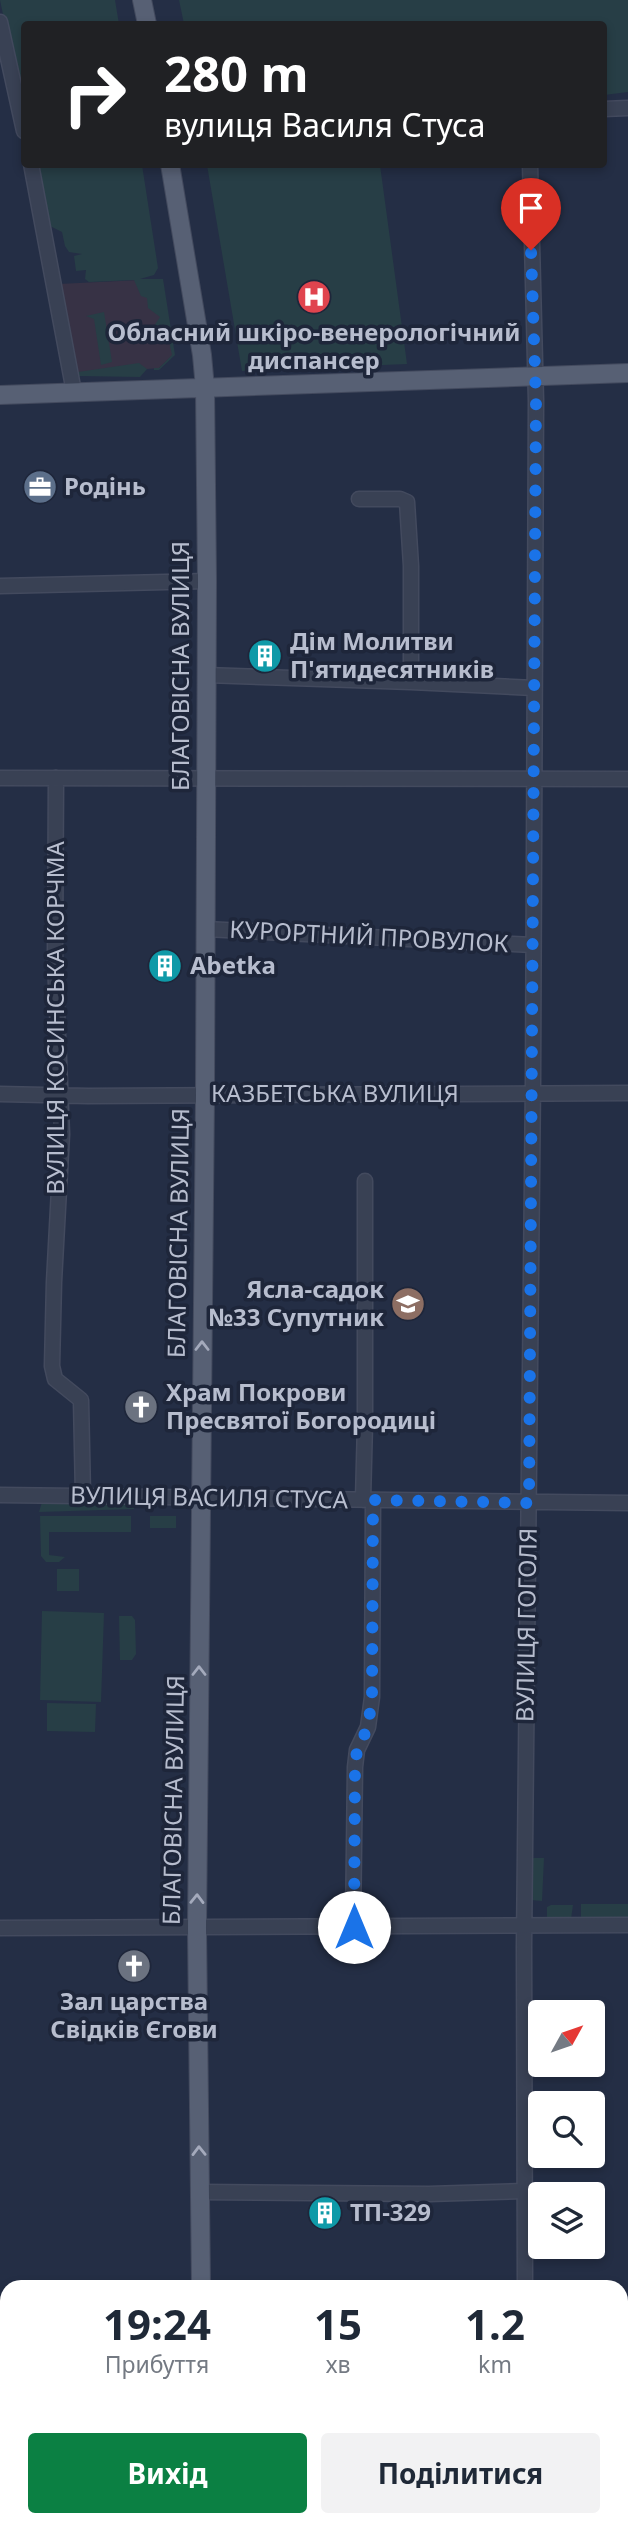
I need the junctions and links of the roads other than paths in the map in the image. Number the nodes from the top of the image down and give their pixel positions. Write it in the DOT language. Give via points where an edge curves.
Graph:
graph roads {
  1 [pos="142,0"];
  2 [pos="146,21"];
  3 [pos="0,22"];
  4 [pos="628,108"];
  5 [pos="607,109"];
  6 [pos="21,117"];
  7 [pos="32,168"];
  8 [pos="171,168"];
  9 [pos="530,168"];
  10 [pos="628,373"];
  11 [pos="536,376"];
  12 [pos="205,388"];
  13 [pos="74,392"];
  14 [pos="0,396"];
  15 [pos="359,499"];
  16 [pos="207,581"];
  17 [pos="0,586"];
  18 [pos="206,676"];
  19 [pos="411,682"];
  20 [pos="534,688"];
  21 [pos="0,778"];
  22 [pos="56,778"];
  23 [pos="205,778"];
  24 [pos="534,779"];
  25 [pos="628,779"];
  26 [pos="205,929"];
  27 [pos="533,945"];
  28 [pos="533,1093"];
  29 [pos="628,1093"];
  30 [pos="0,1094"];
  31 [pos="60,1095"];
  32 [pos="205,1095"];
  33 [pos="365,1181"];
  34 [pos="0,1495"];
  35 [pos="83,1496"];
  36 [pos="200,1497"];
  37 [pos="368,1500"];
  38 [pos="529,1503"];
  39 [pos="628,1503"];
  40 [pos="628,1925"];
  41 [pos="524,1926"];
  42 [pos="354,1927"];
  43 [pos="0,1928"];
  44 [pos="197,1928"];
  45 [pos="524,2191"];
  46 [pos="200,2192"];
  47 [pos="201,2280"];
  48 [pos="525,2280"];
  1 -- 2 [label="main road"];
  3 -- 6 [label="street"];
  4 -- 5 [label="street"];
  7 -- 13 [label="street"];
  8 -- 12 [label="main road, БЛАГОВІСНА ВУЛИЦЯ"];
  9 -- 11 [label="street, ВУЛИЦЯ ГОГОЛЯ"];
  10 -- 11 [label="main road"];
  11 -- 12 [label="main road"];
  11 -- 20 [label="street, ВУЛИЦЯ ГОГОЛЯ"];
  12 -- 13 [label="main road"];
  12 -- 16 [label="main road, БЛАГОВІСНА ВУЛИЦЯ"];
  13 -- 14 [label="main road"];
  15 -- 19 [label="street" via="407,502"];
  16 -- 17 [label="street"];
  16 -- 18 [label="main road, БЛАГОВІСНА ВУЛИЦЯ"];
  18 -- 19 [label="street"];
  18 -- 23 [label="main road, БЛАГОВІСНА ВУЛИЦЯ"];
  19 -- 20 [label="street"];
  20 -- 24 [label="street, ВУЛИЦЯ ГОГОЛЯ"];
  21 -- 22 [label="street"];
  22 -- 23 [label="street"];
  22 -- 31 [label="street, ВУЛИЦЯ КОСИНСЬКА КОРЧМА" via="55,1009"];
  23 -- 24 [label="street"];
  23 -- 26 [label="main road, БЛАГОВІСНА ВУЛИЦЯ"];
  24 -- 25 [label="street"];
  24 -- 27 [label="street, ВУЛИЦЯ ГОГОЛЯ"];
  26 -- 27 [label="street, КУРОРТНИЙ ПРОВУЛОК"];
  26 -- 32 [label="main road, БЛАГОВІСНА ВУЛИЦЯ"];
  27 -- 28 [label="street, ВУЛИЦЯ ГОГОЛЯ"];
  28 -- 29 [label="street, КАЗБЕТСЬКА ВУЛИЦЯ"];
  28 -- 32 [label="street, КАЗБЕТСЬКА ВУЛИЦЯ"];
  28 -- 38 [label="street, ВУЛИЦЯ ГОГОЛЯ"];
  30 -- 31 [label="street, КАЗБЕТСЬКА ВУЛИЦЯ"];
  31 -- 32 [label="street, КАЗБЕТСЬКА ВУЛИЦЯ"];
  31 -- 35 [label="street, ВУЛИЦЯ КОСИНСЬКА КОРЧМА" via="52,1373 81,1400"];
  36 -- 32 [label="main road, БЛАГОВІСНА ВУЛИЦЯ, one-way"];
  33 -- 37 [label="street"];
  34 -- 35 [label="street, ВУЛИЦЯ ВАСИЛЯ СТУСА"];
  35 -- 36 [label="street, ВУЛИЦЯ ВАСИЛЯ СТУСА"];
  36 -- 37 [label="street, ВУЛИЦЯ ВАСИЛЯ СТУСА"];
  44 -- 36 [label="main road, БЛАГОВІСНА ВУЛИЦЯ, one-way"];
  37 -- 38 [label="street, ВУЛИЦЯ ВАСИЛЯ СТУСА"];
  37 -- 42 [label="street" via="372,1697 355,1767"];
  38 -- 39 [label="street, ВУЛИЦЯ ВАСИЛЯ СТУСА"];
  38 -- 41 [label="street, ВУЛИЦЯ ГОГОЛЯ"];
  40 -- 41 [label="street"];
  41 -- 42 [label="street"];
  41 -- 45 [label="street, ВУЛИЦЯ ГОГОЛЯ"];
  42 -- 44 [label="street"];
  43 -- 44 [label="street"];
  46 -- 44 [label="main road, БЛАГОВІСНА ВУЛИЦЯ, one-way"];
  45 -- 46 [label="street"];
  45 -- 48 [label="street, ВУЛИЦЯ ГОГОЛЯ"];
  46 -- 47 [label="main road, БЛАГОВІСНА ВУЛИЦЯ"];
}
